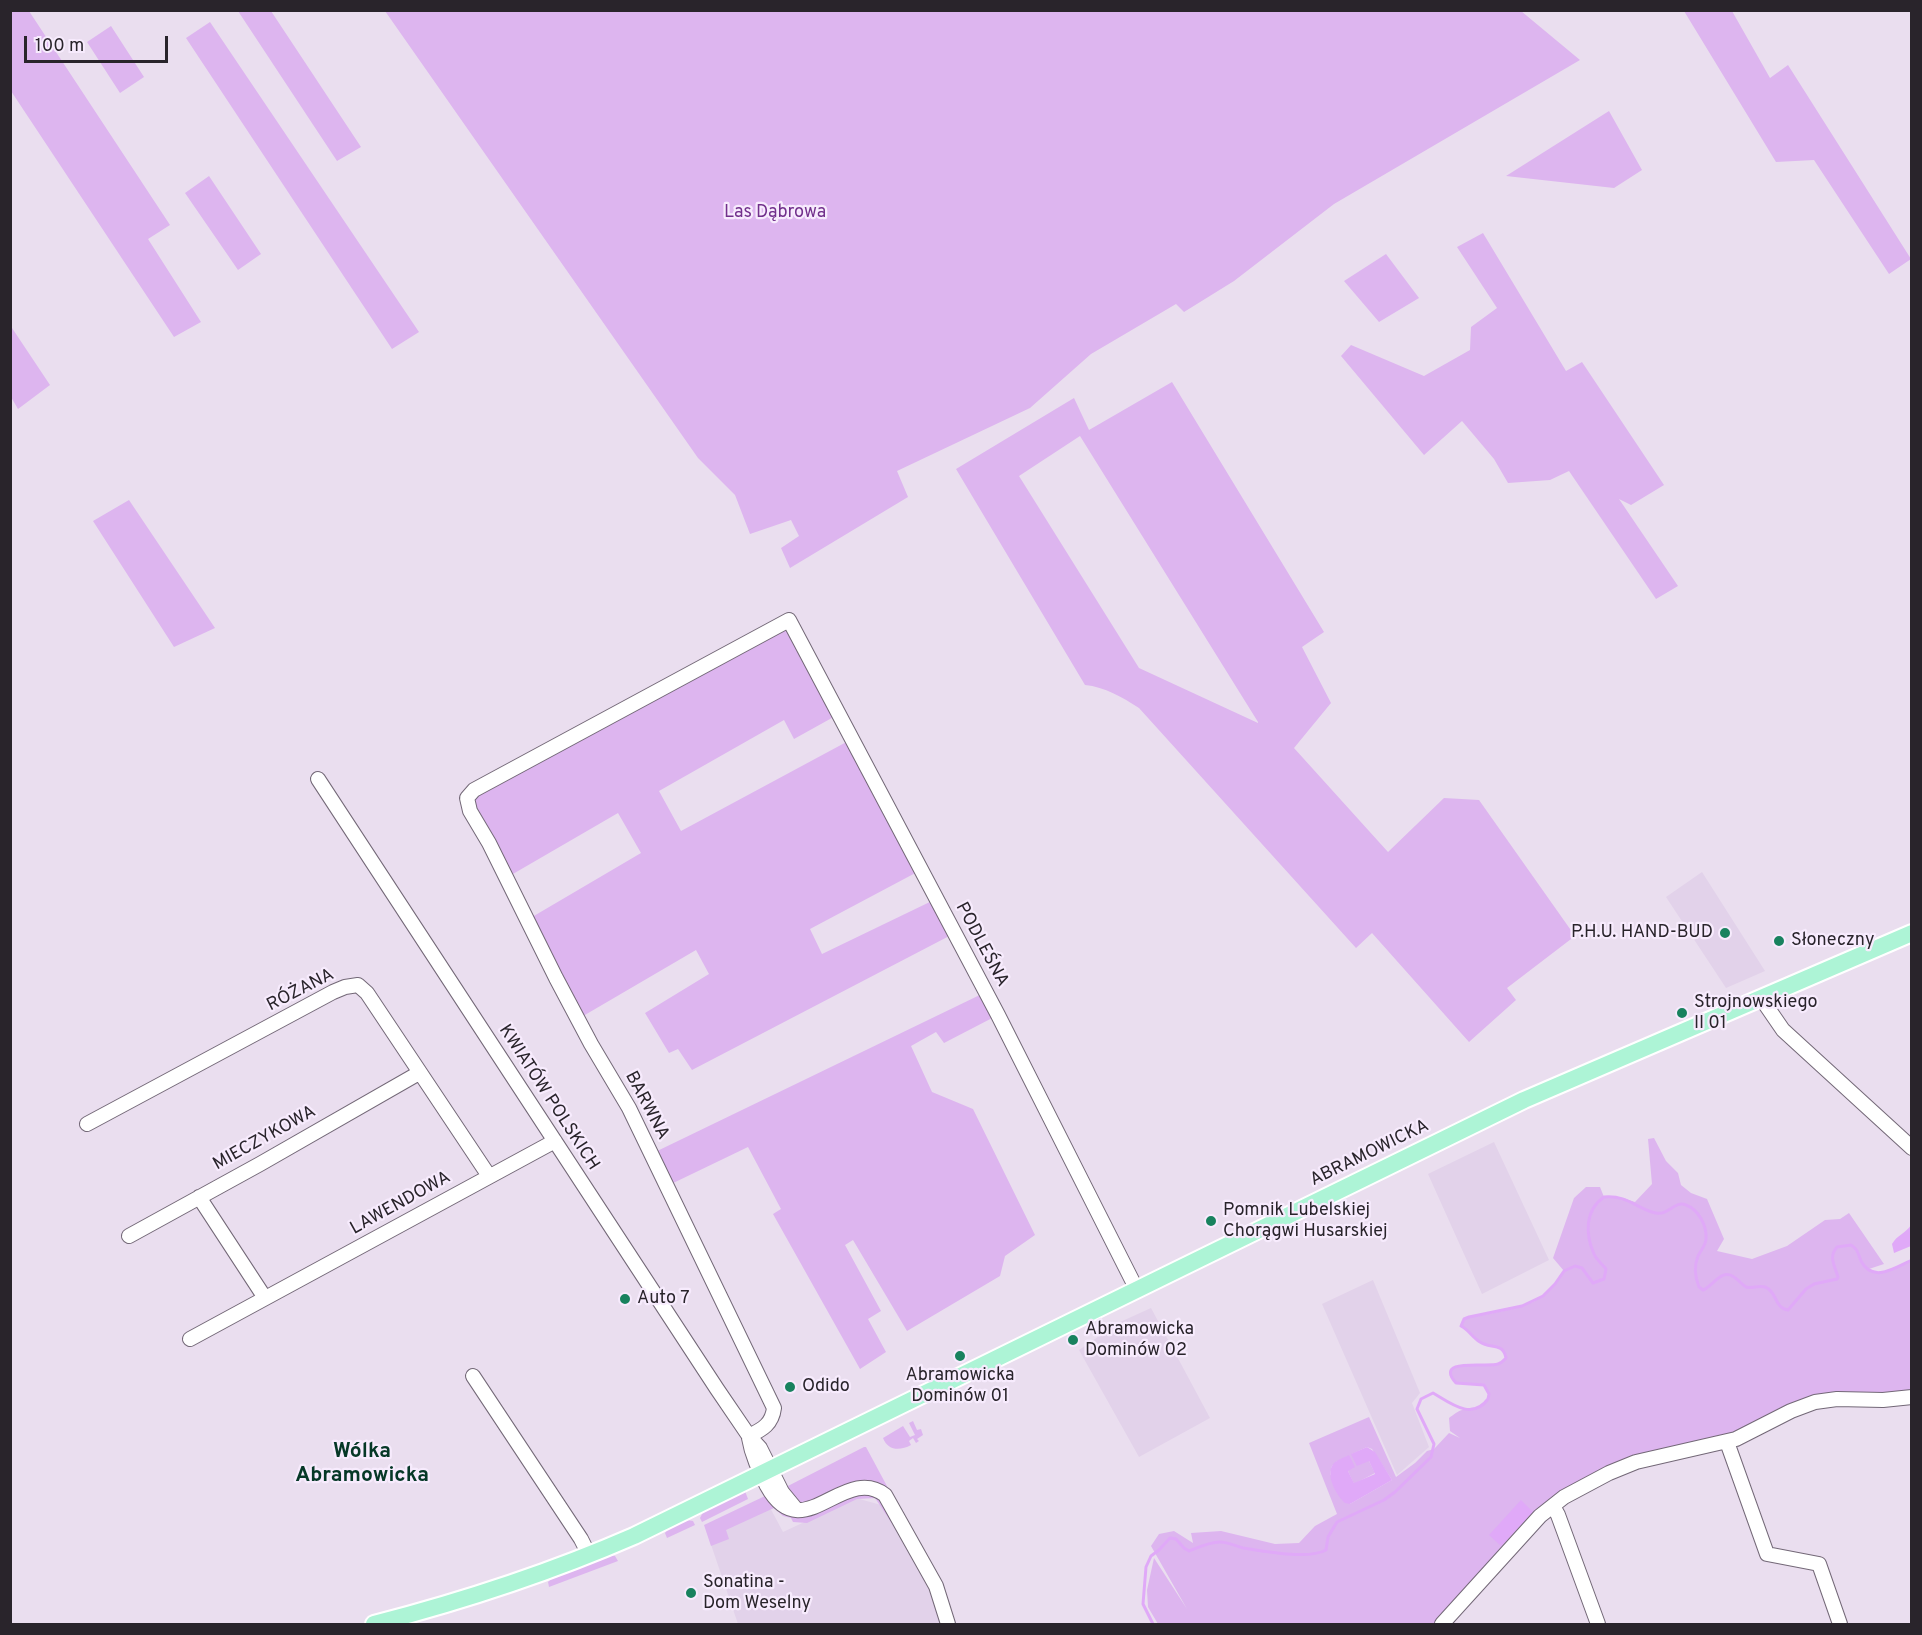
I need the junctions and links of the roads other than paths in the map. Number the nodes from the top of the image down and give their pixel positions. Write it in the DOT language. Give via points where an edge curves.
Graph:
graph roads {
  1 [pos="318,779"];
  2 [pos="474,789"];
  3 [pos="1911,933"];
  4 [pos="1761,998"];
  5 [pos="419,1073"];
  6 [pos="87,1124"];
  7 [pos="555,1142"];
  8 [pos="1911,1148"];
  9 [pos="489,1176"];
  10 [pos="200,1197"];
  11 [pos="129,1236"];
  12 [pos="1137,1290"];
  13 [pos="265,1298"];
  14 [pos="190,1339"];
  15 [pos="473,1376"];
  16 [pos="1911,1397"];
  17 [pos="749,1436"];
  18 [pos="1727,1442"];
  19 [pos="766,1472"];
  20 [pos="1553,1506"];
  21 [pos="589,1554"];
  22 [pos="374,1624"];
  23 [pos="948,1624"];
  24 [pos="1442,1624"];
  25 [pos="1598,1624"];
  26 [pos="1840,1624"];
  1 -- 7 [label="street, KWIATÓW POLSKICH"];
  2 -- 12 [label="street, PODLEŚNA" via="789,620 998,1015"];
  2 -- 17 [label="street, BARWNA" via="467,798 470,811 591,1044 629,1108 774,1408 768,1424"];
  3 -- 4 [label="main road, ABRAMOWICKA"];
  4 -- 8 [label="street" via="1783,1030"];
  4 -- 12 [label="main road, ABRAMOWICKA" via="1524,1100"];
  5 -- 6 [label="street, RÓŻANA" via="367,993 353,985 333,992"];
  5 -- 9 [label="street, RÓŻANA"];
  5 -- 10 [label="street, MIECZYKOWA"];
  7 -- 9 [label="street, LAWENDOWA"];
  7 -- 17 [label="street, KWIATÓW POLSKICH"];
  9 -- 13 [label="street, LAWENDOWA"];
  10 -- 11 [label="street, MIECZYKOWA"];
  10 -- 13 [label="street"];
  12 -- 19 [label="main road, ABRAMOWICKA"];
  13 -- 14 [label="street, LAWENDOWA"];
  15 -- 21 [label="street"];
  16 -- 18 [label="street" via="1815,1402"];
  17 -- 19 [label="street, KWIATÓW POLSKICH" via="760,1448"];
  18 -- 20 [label="street" via="1620,1467"];
  18 -- 26 [label="street" via="1767,1554 1819,1564"];
  19 -- 21 [label="main road, ABRAMOWICKA"];
  19 -- 23 [label="street, KWIATÓW POLSKICH" via="796,1509 810,1509 860,1487 882,1492 936,1586"];
  20 -- 24 [label="street"];
  20 -- 25 [label="street"];
  21 -- 22 [label="main road, ABRAMOWICKA" via="489,1592"];
}
